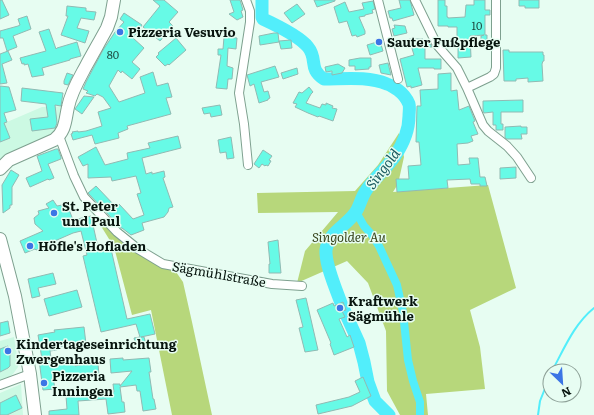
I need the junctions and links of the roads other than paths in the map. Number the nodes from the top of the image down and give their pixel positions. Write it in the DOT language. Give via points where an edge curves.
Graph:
graph roads {
  1 [pos="114,0"];
  2 [pos="246,0"];
  3 [pos="378,0"];
  4 [pos="415,0"];
  5 [pos="496,0"];
  6 [pos="398,79"];
  7 [pos="467,88"];
  8 [pos="59,136"];
  9 [pos="248,165"];
  10 [pos="0,169"];
  11 [pos="531,178"];
  12 [pos="0,239"];
  13 [pos="302,286"];
  14 [pos="30,374"];
  15 [pos="0,385"];
  16 [pos="35,415"];
  1 -- 8 [label="main road" via="107,28 72,92"];
  2 -- 9 [label="street" via="250,22 239,93"];
  3 -- 6 [label="street"];
  4 -- 7 [label="street" via="437,45 457,68"];
  5 -- 7 [label="street" via="496,68 490,77"];
  7 -- 11 [label="street" via="483,125 518,157"];
  8 -- 10 [label="main road" via="9,160"];
  8 -- 13 [label="street, Sägmühlstraße" via="84,197 117,232 162,264 272,284"];
  12 -- 14 [label="main road" via="15,296"];
  14 -- 15 [label="street"];
  14 -- 16 [label="main road"];
}
